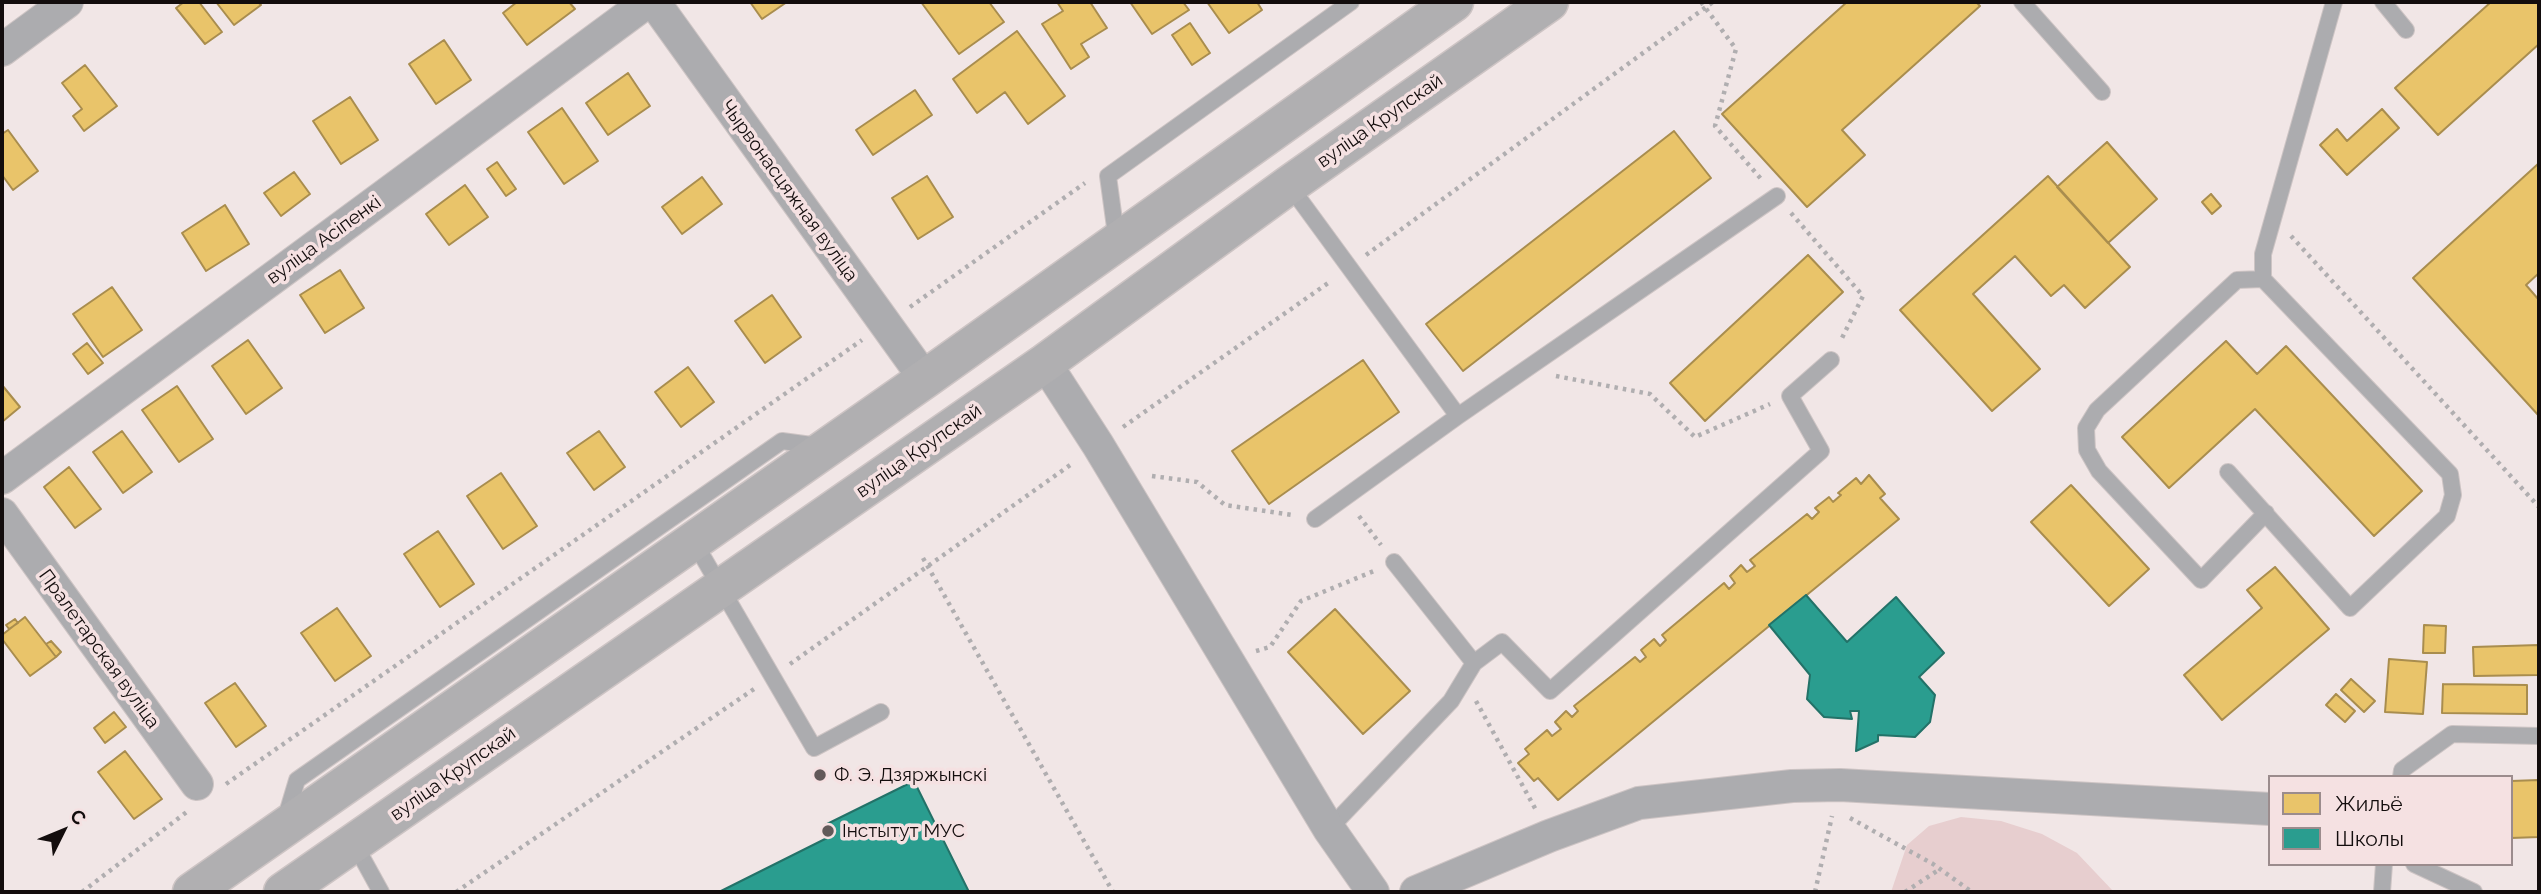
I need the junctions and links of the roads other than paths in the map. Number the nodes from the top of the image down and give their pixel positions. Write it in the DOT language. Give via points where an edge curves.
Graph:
graph roads {
  1 [pos="67,2"];
  2 [pos="647,2"];
  3 [pos="654,2"];
  4 [pos="1351,2"];
  5 [pos="1454,2"];
  6 [pos="1549,2"];
  7 [pos="2022,2"];
  8 [pos="2334,2"];
  9 [pos="2383,2"];
  10 [pos="2406,30"];
  11 [pos="2,50"];
  12 [pos="2102,92"];
  13 [pos="1289,185"];
  14 [pos="1777,196"];
  15 [pos="1117,242"];
  16 [pos="2263,279"];
  17 [pos="1831,360"];
  18 [pos="1045,363"];
  19 [pos="925,379"];
  20 [pos="1458,416"];
  21 [pos="828,447"];
  22 [pos="2228,471"];
  23 [pos="2,478"];
  24 [pos="2266,513"];
  25 [pos="2,514"];
  26 [pos="1315,519"];
  27 [pos="693,540"];
  28 [pos="1394,562"];
  29 [pos="722,588"];
  30 [pos="1474,663"];
  31 [pos="881,712"];
  32 [pos="2539,736"];
  33 [pos="2401,775"];
  34 [pos="204,793"];
  35 [pos="2268,809"];
  36 [pos="1329,829"];
  37 [pos="282,830"];
  38 [pos="354,843"];
  39 [pos="2384,866"];
  40 [pos="2418,866"];
  41 [pos="192,892"];
  42 [pos="283,892"];
  43 [pos="381,892"];
  44 [pos="1373,892"];
  45 [pos="1416,892"];
  46 [pos="2382,892"];
  47 [pos="2474,892"];
  1 -- 11 [label="street"];
  2 -- 23 [label="street, вуліца Асіпенкі"];
  3 -- 19 [label="street, Чырвонасцяжная вуліца"];
  4 -- 15 [label="lane" via="1108,176"];
  5 -- 15 [label="main road"];
  6 -- 13 [label="main road, вуліца Крупскай"];
  7 -- 12 [label="lane"];
  8 -- 16 [label="lane" via="2263,254"];
  9 -- 10 [label="lane"];
  13 -- 18 [label="main road, вуліца Крупскай"];
  13 -- 20 [label="lane"];
  14 -- 20 [label="lane"];
  15 -- 19 [label="main road"];
  16 -- 24 [label="lane" via="2236,280 2097,410 2087,428 2087,450 2099,471 2201,580"];
  16 -- 24 [label="lane" via="2450,474 2453,495 2447,516 2350,607"];
  17 -- 30 [label="lane" via="1790,396 1821,451 1550,691 1502,642"];
  18 -- 29 [label="main road, вуліца Крупскай"];
  18 -- 36 [label="street"];
  19 -- 21 [label="main road"];
  20 -- 26 [label="lane"];
  21 -- 27 [label="main road"];
  21 -- 37 [label="lane" via="782,442 297,780"];
  22 -- 24 [label="lane"];
  25 -- 34 [label="street, Пралетарская вуліца"];
  27 -- 29 [label="lane"];
  27 -- 37 [label="main road"];
  28 -- 30 [label="lane"];
  29 -- 31 [label="lane" via="814,748"];
  29 -- 38 [label="main road, вуліца Крупскай"];
  30 -- 36 [label="lane" via="1451,701"];
  32 -- 33 [label="lane" via="2452,734"];
  35 -- 45 [label="street" via="1837,797 1792,786 1639,803"];
  36 -- 44 [label="street"];
  37 -- 41 [label="main road"];
  38 -- 42 [label="main road, вуліца Крупскай"];
  38 -- 43 [label="lane"];
  39 -- 46 [label="lane"];
  40 -- 47 [label="lane"];
}
